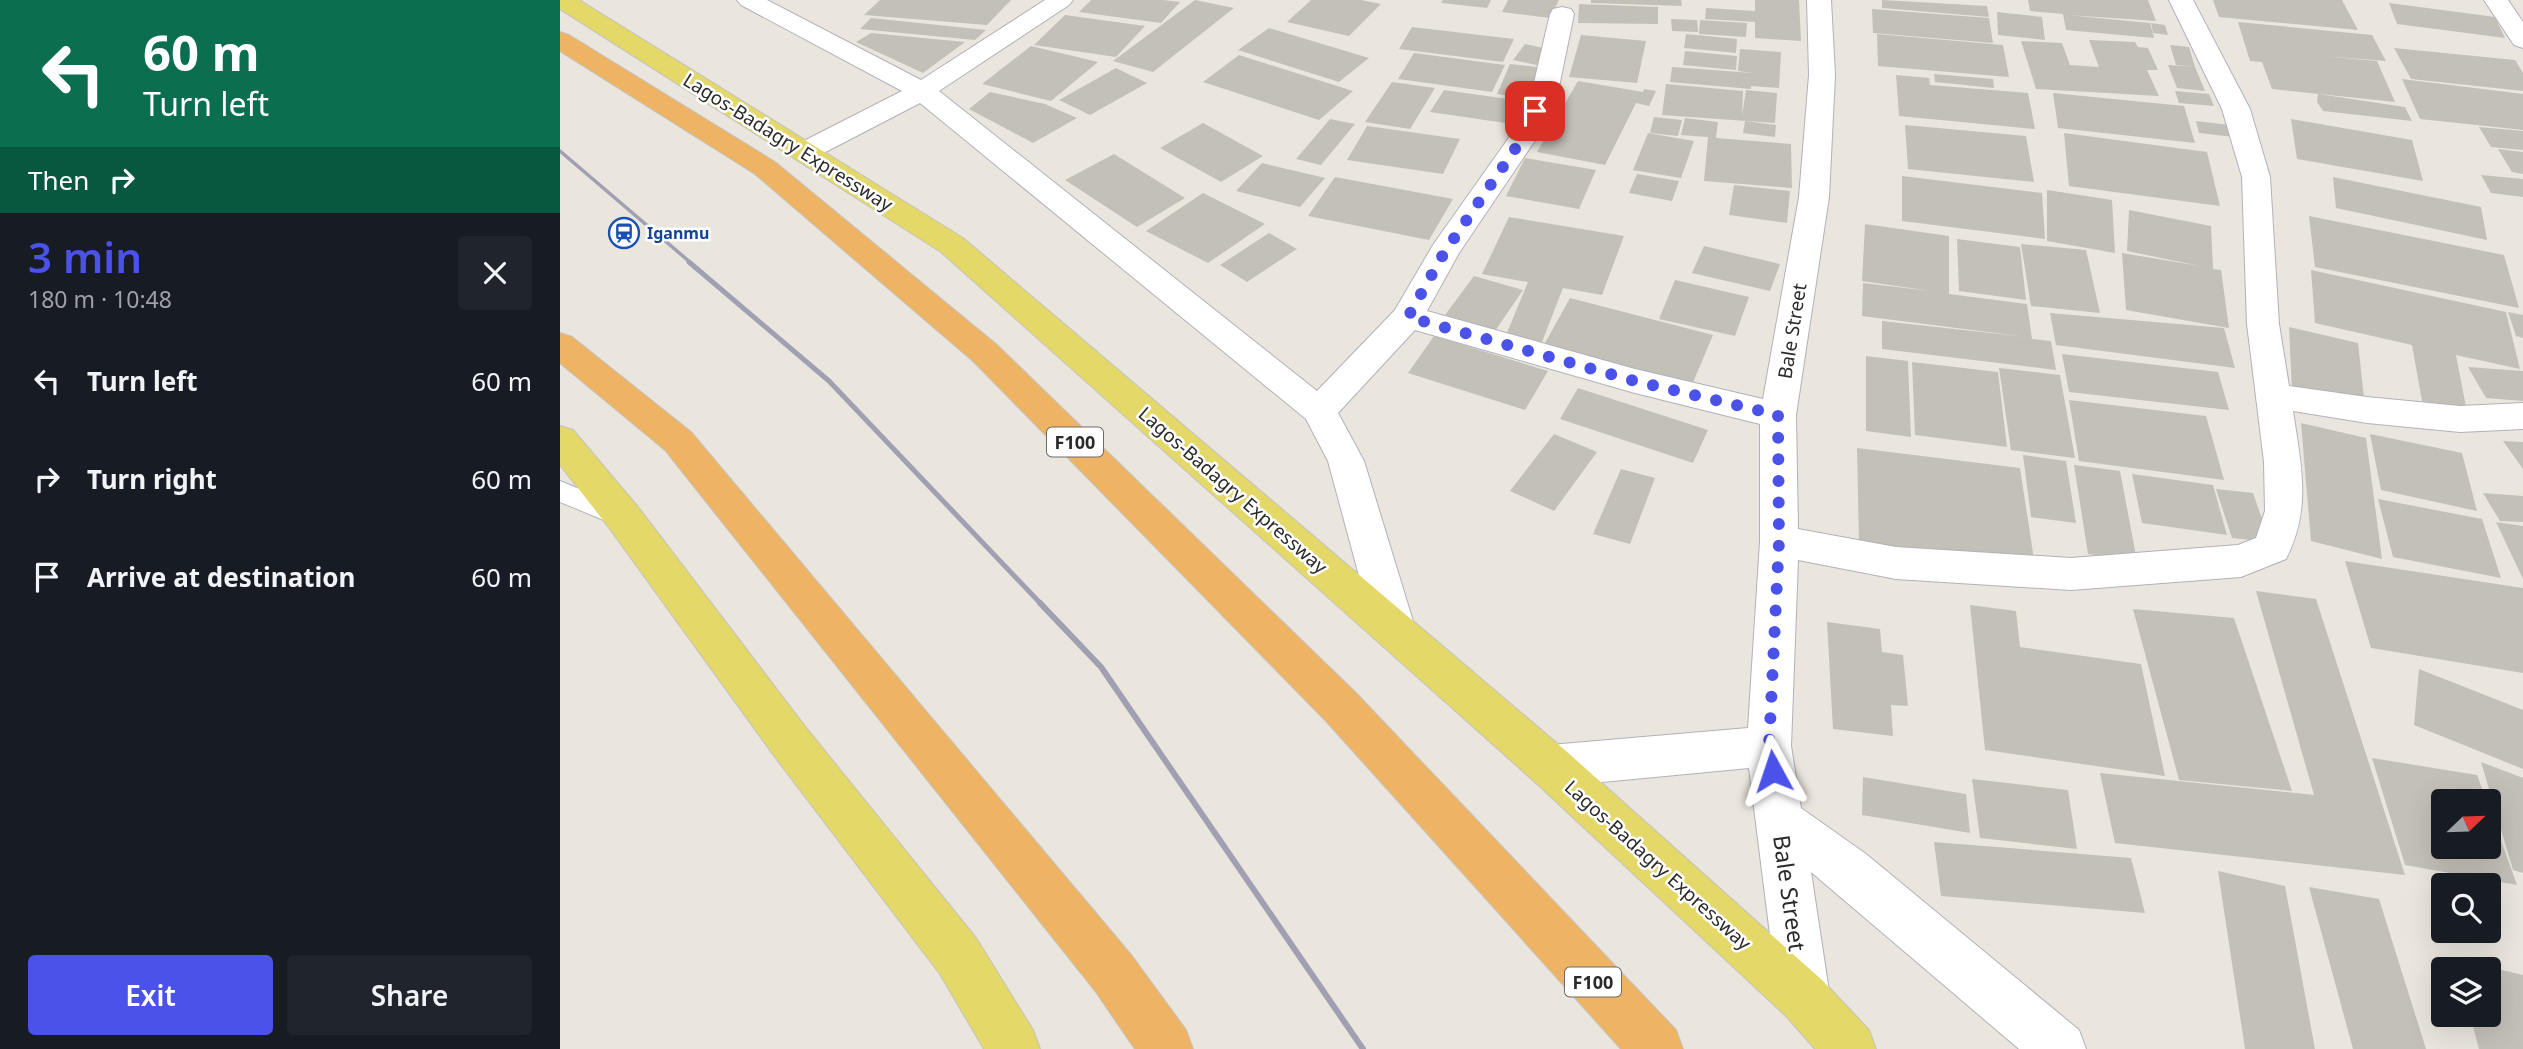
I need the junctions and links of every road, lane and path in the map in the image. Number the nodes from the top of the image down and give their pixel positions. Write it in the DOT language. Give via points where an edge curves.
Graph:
graph roads {
  1 [pos="562,0"];
  2 [pos="749,0"];
  3 [pos="1061,0"];
  4 [pos="1819,0"];
  5 [pos="2181,0"];
  6 [pos="2496,0"];
  7 [pos="1562,14"];
  8 [pos="560,40"];
  9 [pos="2523,40"];
  10 [pos="922,91"];
  11 [pos="804,152"];
  12 [pos="1408,317"];
  13 [pos="560,345"];
  14 [pos="2275,396"];
  15 [pos="1319,411"];
  16 [pos="1778,415"];
  17 [pos="2523,416"];
  18 [pos="560,439"];
  19 [pos="560,491"];
  20 [pos="624,519"];
  21 [pos="1779,541"];
  22 [pos="1395,631"];
  23 [pos="1769,746"];
  24 [pos="1550,765"];
  25 [pos="1780,821"];
  26 [pos="1804,998"];
  27 [pos="1014,1049"];
  28 [pos="1167,1049"];
  29 [pos="1657,1049"];
  30 [pos="1850,1049"];
  31 [pos="2060,1049"];
  1 -- 11 [label="main road, Lagos-Badagry Expressway"];
  2 -- 10 [label="street"];
  3 -- 10 [label="street"];
  4 -- 16 [label="street, Bale Street" via="1822,75 1814,197"];
  5 -- 14 [label="street" via="2236,109 2256,177 2263,324"];
  6 -- 9 [label="street"];
  7 -- 12 [label="street" via="1546,87 1524,136 1444,253"];
  8 -- 29 [label="highway, Lagos-Badagry Expressway / F100" via="765,168 985,353 1340,707"];
  10 -- 11 [label="street"];
  10 -- 15 [label="street"];
  11 -- 22 [label="main road, Lagos-Badagry Expressway" via="952,245"];
  12 -- 15 [label="street"];
  12 -- 16 [label="street" via="1635,381"];
  13 -- 28 [label="highway" via="678,441 1114,974"];
  14 -- 17 [label="street" via="2460,419"];
  14 -- 21 [label="street" via="2284,511 2272,548 2241,561 2071,573 1896,563"];
  15 -- 22 [label="street" via="1346,461"];
  16 -- 21 [label="street, Bale Street"];
  18 -- 20 [label="main road"];
  19 -- 20 [label="lane"];
  20 -- 27 [label="main road" via="958,956"];
  21 -- 23 [label="street, Bale Street"];
  22 -- 24 [label="main road, Lagos-Badagry Expressway"];
  23 -- 24 [label="street"];
  23 -- 25 [label="street, Bale Street"];
  24 -- 26 [label="main road, Lagos-Badagry Expressway"];
  25 -- 26 [label="street, Bale Street"];
  25 -- 31 [label="street" via="1849,871"];
  26 -- 30 [label="main road, Lagos-Badagry Expressway"];
}
